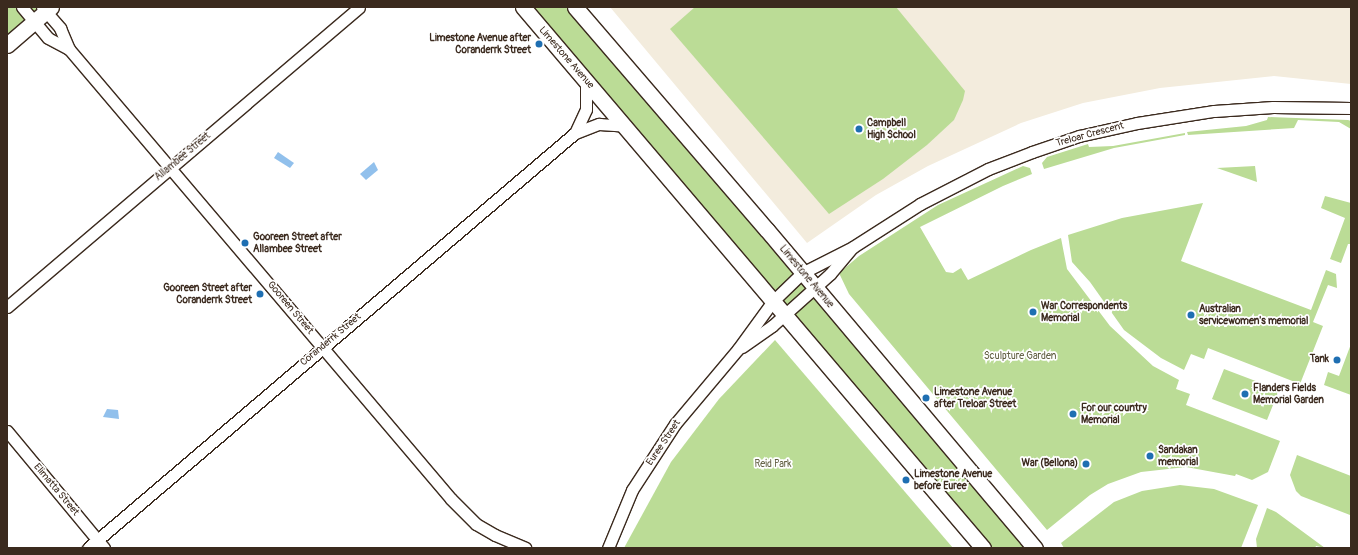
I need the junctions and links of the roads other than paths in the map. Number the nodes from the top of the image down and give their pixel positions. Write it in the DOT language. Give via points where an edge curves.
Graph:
graph roads {
  1 [pos="22,7"];
  2 [pos="359,7"];
  3 [pos="523,7"];
  4 [pos="575,7"];
  5 [pos="46,8"];
  6 [pos="34,21"];
  7 [pos="7,45"];
  8 [pos="69,49"];
  9 [pos="586,80"];
  10 [pos="1351,108"];
  11 [pos="626,126"];
  12 [pos="574,133"];
  13 [pos="170,168"];
  14 [pos="853,247"];
  15 [pos="802,273"];
  16 [pos="815,288"];
  17 [pos="773,301"];
  18 [pos="7,307"];
  19 [pos="784,314"];
  20 [pos="322,347"];
  21 [pos="738,349"];
  22 [pos="7,431"];
  23 [pos="101,544"];
  24 [pos="88,548"];
  25 [pos="525,548"];
  26 [pos="608,548"];
  27 [pos="983,548"];
  28 [pos="1035,548"];
  1 -- 6 [label="street, Gooreen Street"];
  2 -- 13 [label="street, Allambee Street"];
  3 -- 9 [label="main road, Limestone Avenue"];
  4 -- 15 [label="main road, Limestone Avenue"];
  5 -- 6 [label="main road"];
  5 -- 8 [label="street, Gooreen Street" via="60,28"];
  6 -- 7 [label="main road"];
  6 -- 8 [label="street, Gooreen Street" via="48,38"];
  8 -- 13 [label="street, Gooreen Street"];
  9 -- 11 [label="main road, Limestone Avenue"];
  9 -- 12 [label="street, Coranderrk Street" via="586,109"];
  10 -- 14 [label="street, Treloar Crescent" via="1273,107 1214,111 1137,123 1079,136 988,169 956,184"];
  11 -- 12 [label="street, Coranderrk Street" via="599,124"];
  11 -- 17 [label="main road, Limestone Avenue"];
  12 -- 20 [label="street, Coranderrk Street"];
  13 -- 18 [label="street, Allambee Street"];
  13 -- 20 [label="street, Gooreen Street"];
  14 -- 15 [label="street, Treloar Crescent"];
  14 -- 16 [label="street, Treloar Crescent"];
  15 -- 16 [label="main road, Limestone Avenue"];
  15 -- 17 [label="street, Euree Street"];
  16 -- 19 [label="street, Euree Street"];
  16 -- 28 [label="main road, Limestone Avenue"];
  17 -- 19 [label="main road, Limestone Avenue"];
  17 -- 21 [label="street, Euree Street"];
  19 -- 21 [label="street, Euree Street"];
  19 -- 27 [label="main road, Limestone Avenue"];
  20 -- 23 [label="street, Coranderrk Street"];
  20 -- 25 [label="street, Gooreen Street" via="466,515 495,536"];
  21 -- 26 [label="street, Euree Street" via="675,424 632,490"];
  22 -- 23 [label="street, Elimatta Street"];
  23 -- 24 [label="street, Coranderrk Street"];
}
